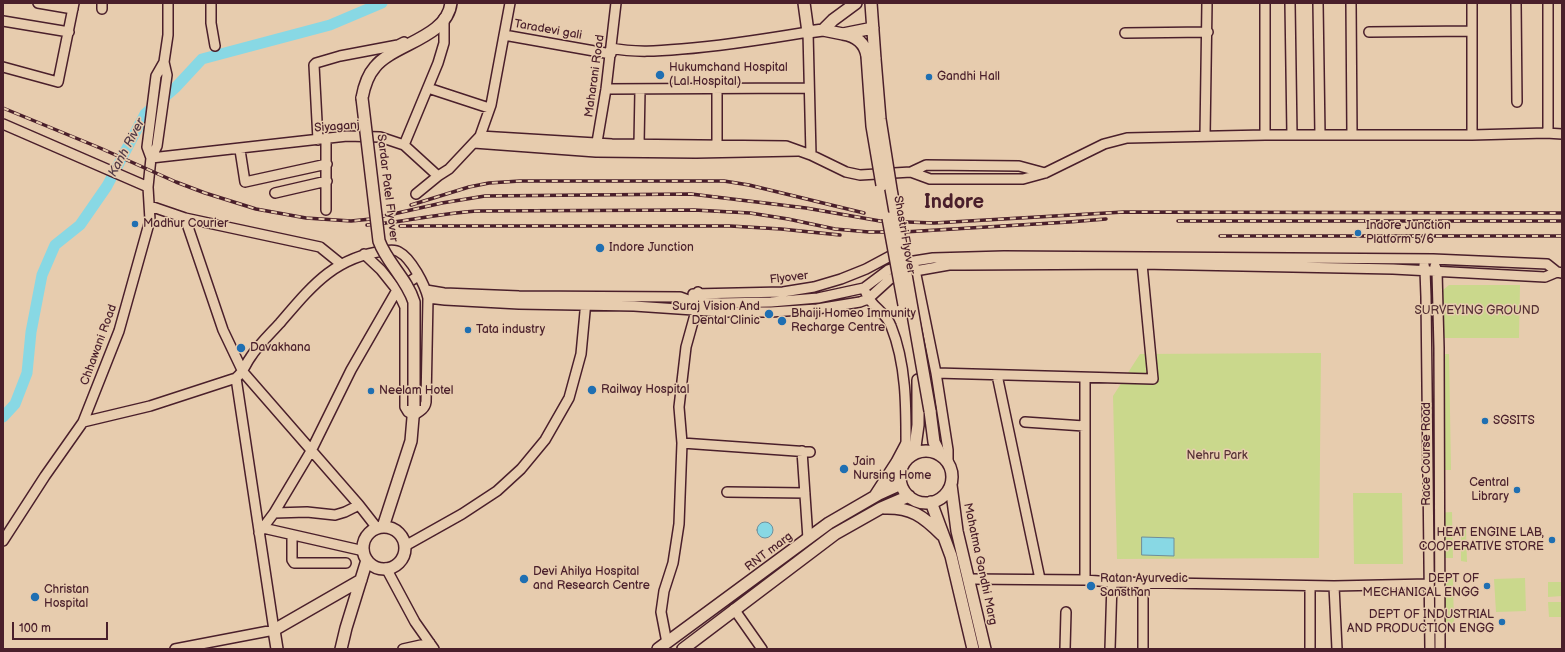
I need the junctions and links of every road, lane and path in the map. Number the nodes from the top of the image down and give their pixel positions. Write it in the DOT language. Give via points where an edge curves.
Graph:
graph roads {
  1 [pos="38,3"];
  2 [pos="168,3"];
  3 [pos="211,3"];
  4 [pos="510,3"];
  5 [pos="616,3"];
  6 [pos="804,3"];
  7 [pos="856,3"];
  8 [pos="871,3"];
  9 [pos="1207,3"];
  10 [pos="1265,3"];
  11 [pos="1290,3"];
  12 [pos="1318,3"];
  13 [pos="1351,3"];
  14 [pos="1472,3"];
  15 [pos="1516,3"];
  16 [pos="1548,3"];
  17 [pos="452,5"];
  18 [pos="74,6"];
  19 [pos="444,18"];
  20 [pos="3,21"];
  21 [pos="873,28"];
  22 [pos="814,31"];
  23 [pos="1472,31"];
  24 [pos="69,32"];
  25 [pos="1208,32"];
  26 [pos="1369,32"];
  27 [pos="1124,33"];
  28 [pos="843,34"];
  29 [pos="504,35"];
  30 [pos="215,46"];
  31 [pos="611,51"];
  32 [pos="871,57"];
  33 [pos="164,62"];
  34 [pos="3,67"];
  35 [pos="428,88"];
  36 [pos="717,88"];
  37 [pos="809,88"];
  38 [pos="606,89"];
  39 [pos="640,90"];
  40 [pos="1517,102"];
  41 [pos="489,108"];
  42 [pos="3,124"];
  43 [pos="1546,133"];
  44 [pos="1352,134"];
  45 [pos="1562,134"];
  46 [pos="1265,135"];
  47 [pos="1292,135"];
  48 [pos="1320,135"];
  49 [pos="1472,135"];
  50 [pos="480,136"];
  51 [pos="1205,136"];
  52 [pos="322,139"];
  53 [pos="474,143"];
  54 [pos="639,144"];
  55 [pos="404,145"];
  56 [pos="717,145"];
  57 [pos="596,148"];
  58 [pos="240,150"];
  59 [pos="800,151"];
  60 [pos="814,156"];
  61 [pos="151,158"];
  62 [pos="327,164"];
  63 [pos="911,172"];
  64 [pos="1045,173"];
  65 [pos="438,176"];
  66 [pos="326,181"];
  67 [pos="148,187"];
  68 [pos="275,193"];
  69 [pos="416,194"];
  70 [pos="150,206"];
  71 [pos="326,210"];
  72 [pos="185,218"];
  73 [pos="364,254"];
  74 [pos="894,254"];
  75 [pos="1422,259"];
  76 [pos="1433,259"];
  77 [pos="1142,260"];
  78 [pos="341,264"];
  79 [pos="914,266"];
  80 [pos="1425,270"];
  81 [pos="1437,271"];
  82 [pos="1560,273"];
  83 [pos="418,276"];
  84 [pos="864,288"];
  85 [pos="397,290"];
  86 [pos="427,294"];
  87 [pos="700,296"];
  88 [pos="868,298"];
  89 [pos="586,302"];
  90 [pos="696,311"];
  91 [pos="936,373"];
  92 [pos="240,375"];
  93 [pos="997,375"];
  94 [pos="1085,378"];
  95 [pos="414,411"];
  96 [pos="83,422"];
  97 [pos="1025,422"];
  98 [pos="1084,426"];
  99 [pos="682,443"];
  100 [pos="906,444"];
  101 [pos="312,451"];
  102 [pos="910,457"];
  103 [pos="944,459"];
  104 [pos="901,484"];
  105 [pos="951,485"];
  106 [pos="727,492"];
  107 [pos="805,493"];
  108 [pos="908,496"];
  109 [pos="875,497"];
  110 [pos="931,502"];
  111 [pos="359,505"];
  112 [pos="881,508"];
  113 [pos="274,513"];
  114 [pos="380,528"];
  115 [pos="261,531"];
  116 [pos="292,534"];
  117 [pos="945,538"];
  118 [pos="808,539"];
  119 [pos="3,541"];
  120 [pos="405,546"];
  121 [pos="366,555"];
  122 [pos="346,563"];
  123 [pos="386,568"];
  124 [pos="969,579"];
  125 [pos="1040,579"];
  126 [pos="361,580"];
  127 [pos="1085,580"];
  128 [pos="1112,582"];
  129 [pos="1143,582"];
  130 [pos="1429,584"];
  131 [pos="1310,586"];
  132 [pos="1334,586"];
  133 [pos="734,609"];
  134 [pos="1066,612"];
  135 [pos="274,630"];
  136 [pos="667,643"];
  137 [pos="210,646"];
  138 [pos="432,646"];
  139 [pos="175,649"];
  140 [pos="277,649"];
  141 [pos="341,649"];
  142 [pos="403,649"];
  143 [pos="658,649"];
  144 [pos="683,649"];
  145 [pos="762,649"];
  146 [pos="973,649"];
  147 [pos="985,649"];
  148 [pos="1065,649"];
  149 [pos="1110,649"];
  150 [pos="1143,649"];
  151 [pos="1310,649"];
  152 [pos="1337,649"];
  153 [pos="1430,649"];
  154 [pos="1440,649"];
  1 -- 18 [label="street"];
  2 -- 33 [label="street" via="168,35"];
  3 -- 30 [label="street"];
  4 -- 29 [label="street"];
  5 -- 31 [label="street, Maharani Road"];
  6 -- 22 [label="main road"];
  7 -- 22 [label="main road"];
  8 -- 21 [label="main road"];
  9 -- 25 [label="street"];
  10 -- 46 [label="street"];
  11 -- 47 [label="street"];
  12 -- 48 [label="street"];
  13 -- 44 [label="street"];
  14 -- 23 [label="street"];
  15 -- 40 [label="street"];
  16 -- 43 [label="street"];
  17 -- 19 [label="main road, Sardar Patel Flyover"];
  17 -- 52 [label="street" via="419,35 398,45 340,56 314,65"];
  18 -- 24 [label="street"];
  19 -- 35 [label="street" via="444,43"];
  19 -- 95 [label="main road, Sardar Patel Flyover, bridge" via="430,33 394,52 375,66 364,86 362,98 379,241 414,302"];
  20 -- 24 [label="street"];
  21 -- 28 [label="main road"];
  21 -- 32 [label="main road, Shastri Flyover"];
  22 -- 28 [label="main road"];
  22 -- 31 [label="street, Taradevi gali" via="718,46 661,51"];
  22 -- 37 [label="street"];
  22 -- 60 [label="street"];
  23 -- 26 [label="street"];
  23 -- 49 [label="street"];
  24 -- 34 [label="street" via="58,82"];
  25 -- 27 [label="street"];
  25 -- 51 [label="street"];
  28 -- 32 [label="main road, Shastri Flyover" via="856,38"];
  29 -- 31 [label="street, Taradevi gali"];
  29 -- 41 [label="street"];
  31 -- 38 [label="street, Maharani Road"];
  32 -- 74 [label="main road, Shastri Flyover, bridge" via="872,126"];
  32 -- 103 [label="main road, Shastri Flyover, bridge" via="890,189 934,442"];
  33 -- 61 [label="street, Chhawani Road" via="166,75 158,146"];
  33 -- 61 [label="street" via="156,76 147,146"];
  35 -- 41 [label="street"];
  35 -- 55 [label="street"];
  36 -- 37 [label="street"];
  36 -- 39 [label="street"];
  36 -- 56 [label="street"];
  37 -- 60 [label="street"];
  38 -- 39 [label="street"];
  38 -- 57 [label="street, Maharani Road"];
  39 -- 54 [label="street"];
  41 -- 50 [label="street"];
  42 -- 67 [label="street"];
  43 -- 45 [label="street"];
  43 -- 49 [label="street"];
  44 -- 48 [label="street"];
  44 -- 49 [label="street"];
  46 -- 47 [label="street"];
  46 -- 51 [label="street"];
  47 -- 48 [label="street"];
  50 -- 53 [label="street"];
  50 -- 57 [label="street"];
  51 -- 64 [label="street" via="1128,138 1104,144"];
  52 -- 55 [label="street, Siyaganj" via="347,136 380,137"];
  52 -- 58 [label="street, Siyaganj"];
  52 -- 62 [label="street"];
  53 -- 57 [label="street"];
  53 -- 65 [label="street" via="449,169"];
  54 -- 56 [label="street"];
  54 -- 57 [label="street"];
  55 -- 65 [label="street, Siyaganj"];
  56 -- 59 [label="street" via="786,146"];
  57 -- 59 [label="street" via="704,153"];
  58 -- 61 [label="street, Siyaganj"];
  58 -- 62 [label="street" via="245,182"];
  59 -- 60 [label="street"];
  60 -- 63 [label="street" via="854,174 867,176"];
  61 -- 67 [label="street, Chhawani Road"];
  62 -- 66 [label="street"];
  63 -- 64 [label="street" via="930,179 1023,179"];
  63 -- 64 [label="street" via="926,165 941,165 1018,166"];
  65 -- 69 [label="street"];
  66 -- 68 [label="street"];
  66 -- 71 [label="street"];
  67 -- 70 [label="street, Chhawani Road"];
  70 -- 72 [label="street"];
  70 -- 96 [label="street, Chhawani Road" via="150,220 119,331"];
  72 -- 78 [label="street" via="320,247"];
  72 -- 92 [label="street" via="222,330"];
  73 -- 78 [label="street"];
  73 -- 83 [label="street" via="399,251 413,266"];
  73 -- 85 [label="street"];
  74 -- 87 [label="street, Flyover" via="866,269 814,287 783,292 714,293"];
  74 -- 102 [label="main road, Shastri Flyover, bridge" via="918,380 918,412"];
  75 -- 76 [label="street"];
  75 -- 77 [label="street"];
  75 -- 80 [label="street, Race Course Road"];
  76 -- 81 [label="street, Race Course Road"];
  76 -- 82 [label="street" via="1546,264"];
  77 -- 79 [label="street" via="1004,256 948,265"];
  77 -- 80 [label="street"];
  77 -- 94 [label="street" via="1153,379"];
  78 -- 92 [label="street" via="303,296 249,358"];
  79 -- 84 [label="street" via="888,270"];
  79 -- 88 [label="street" via="890,279"];
  79 -- 91 [label="street"];
  80 -- 81 [label="street"];
  80 -- 130 [label="street, Race Course Road"];
  81 -- 82 [label="street" via="1545,276"];
  81 -- 154 [label="street, Race Course Road"];
  83 -- 85 [label="street"];
  83 -- 86 [label="street"];
  84 -- 87 [label="street" via="818,298 778,302 721,303"];
  84 -- 88 [label="street"];
  85 -- 95 [label="street" via="405,307 405,407 408,412"];
  85 -- 101 [label="street" via="351,370"];
  86 -- 89 [label="street"];
  86 -- 95 [label="street" via="426,402 421,410"];
  87 -- 89 [label="street, Flyover"];
  87 -- 90 [label="street"];
  88 -- 90 [label="street" via="817,309 771,312"];
  88 -- 100 [label="street" via="887,318 899,356 904,379"];
  89 -- 90 [label="street"];
  89 -- 120 [label="street" via="581,354 569,398 545,440 521,469 496,491 462,514"];
  90 -- 99 [label="street" via="686,347 680,407"];
  91 -- 93 [label="street"];
  91 -- 103 [label="street" via="948,450"];
  92 -- 96 [label="street" via="150,406"];
  92 -- 101 [label="street"];
  92 -- 115 [label="street"];
  93 -- 94 [label="street"];
  93 -- 125 [label="street"];
  94 -- 98 [label="street"];
  95 -- 114 [label="main road, Sardar Patel Flyover" via="411,441"];
  96 -- 119 [label="street, Chhawani Road"];
  97 -- 98 [label="street"];
  98 -- 127 [label="street"];
  99 -- 107 [label="street" via="806,452"];
  99 -- 136 [label="street" via="679,524 661,612"];
  100 -- 102 [label="street"];
  100 -- 109 [label="main road"];
  101 -- 111 [label="street"];
  101 -- 113 [label="street"];
  102 -- 103 [label="main road" via="923,451 932,452"];
  102 -- 104 [label="main road" via="902,469"];
  103 -- 105 [label="main road" via="952,472"];
  104 -- 108 [label="main road"];
  104 -- 109 [label="main road, RNT marg"];
  105 -- 110 [label="main road" via="946,494"];
  105 -- 124 [label="main road, Mahatma Gandhi Marg" via="957,531"];
  106 -- 107 [label="street"];
  107 -- 118 [label="street"];
  108 -- 110 [label="main road" via="916,501"];
  108 -- 112 [label="main road, RNT marg"];
  109 -- 118 [label="main road, RNT marg"];
  110 -- 117 [label="main road, Mahatma Gandhi Marg"];
  111 -- 113 [label="street" via="335,515 307,512"];
  111 -- 114 [label="street"];
  112 -- 117 [label="main road" via="916,513 931,523"];
  112 -- 133 [label="main road, RNT marg" via="835,534"];
  113 -- 115 [label="street"];
  114 -- 120 [label="main road" via="394,529 402,536"];
  114 -- 121 [label="main road" via="366,537"];
  115 -- 116 [label="street"];
  115 -- 135 [label="street"];
  116 -- 121 [label="street"];
  116 -- 122 [label="street" via="294,563"];
  117 -- 146 [label="main road, Mahatma Gandhi Marg" via="957,577"];
  118 -- 136 [label="main road, RNT marg"];
  120 -- 123 [label="main road" via="398,564"];
  121 -- 123 [label="main road" via="376,567"];
  121 -- 126 [label="main road"];
  123 -- 138 [label="street" via="415,622"];
  124 -- 125 [label="street"];
  124 -- 147 [label="main road, Mahatma Gandhi Marg"];
  125 -- 127 [label="street"];
  126 -- 135 [label="main road"];
  126 -- 141 [label="main road"];
  127 -- 128 [label="street"];
  128 -- 129 [label="street"];
  128 -- 149 [label="street"];
  129 -- 131 [label="street"];
  129 -- 150 [label="street"];
  130 -- 132 [label="street"];
  130 -- 153 [label="street, Race Course Road"];
  131 -- 132 [label="street"];
  131 -- 151 [label="street"];
  132 -- 152 [label="street"];
  133 -- 144 [label="main road, RNT marg"];
  133 -- 145 [label="street"];
  134 -- 148 [label="street"];
  135 -- 137 [label="street"];
  135 -- 140 [label="main road"];
  136 -- 143 [label="main road, RNT marg"];
  137 -- 139 [label="street"];
  138 -- 142 [label="street"];
}
